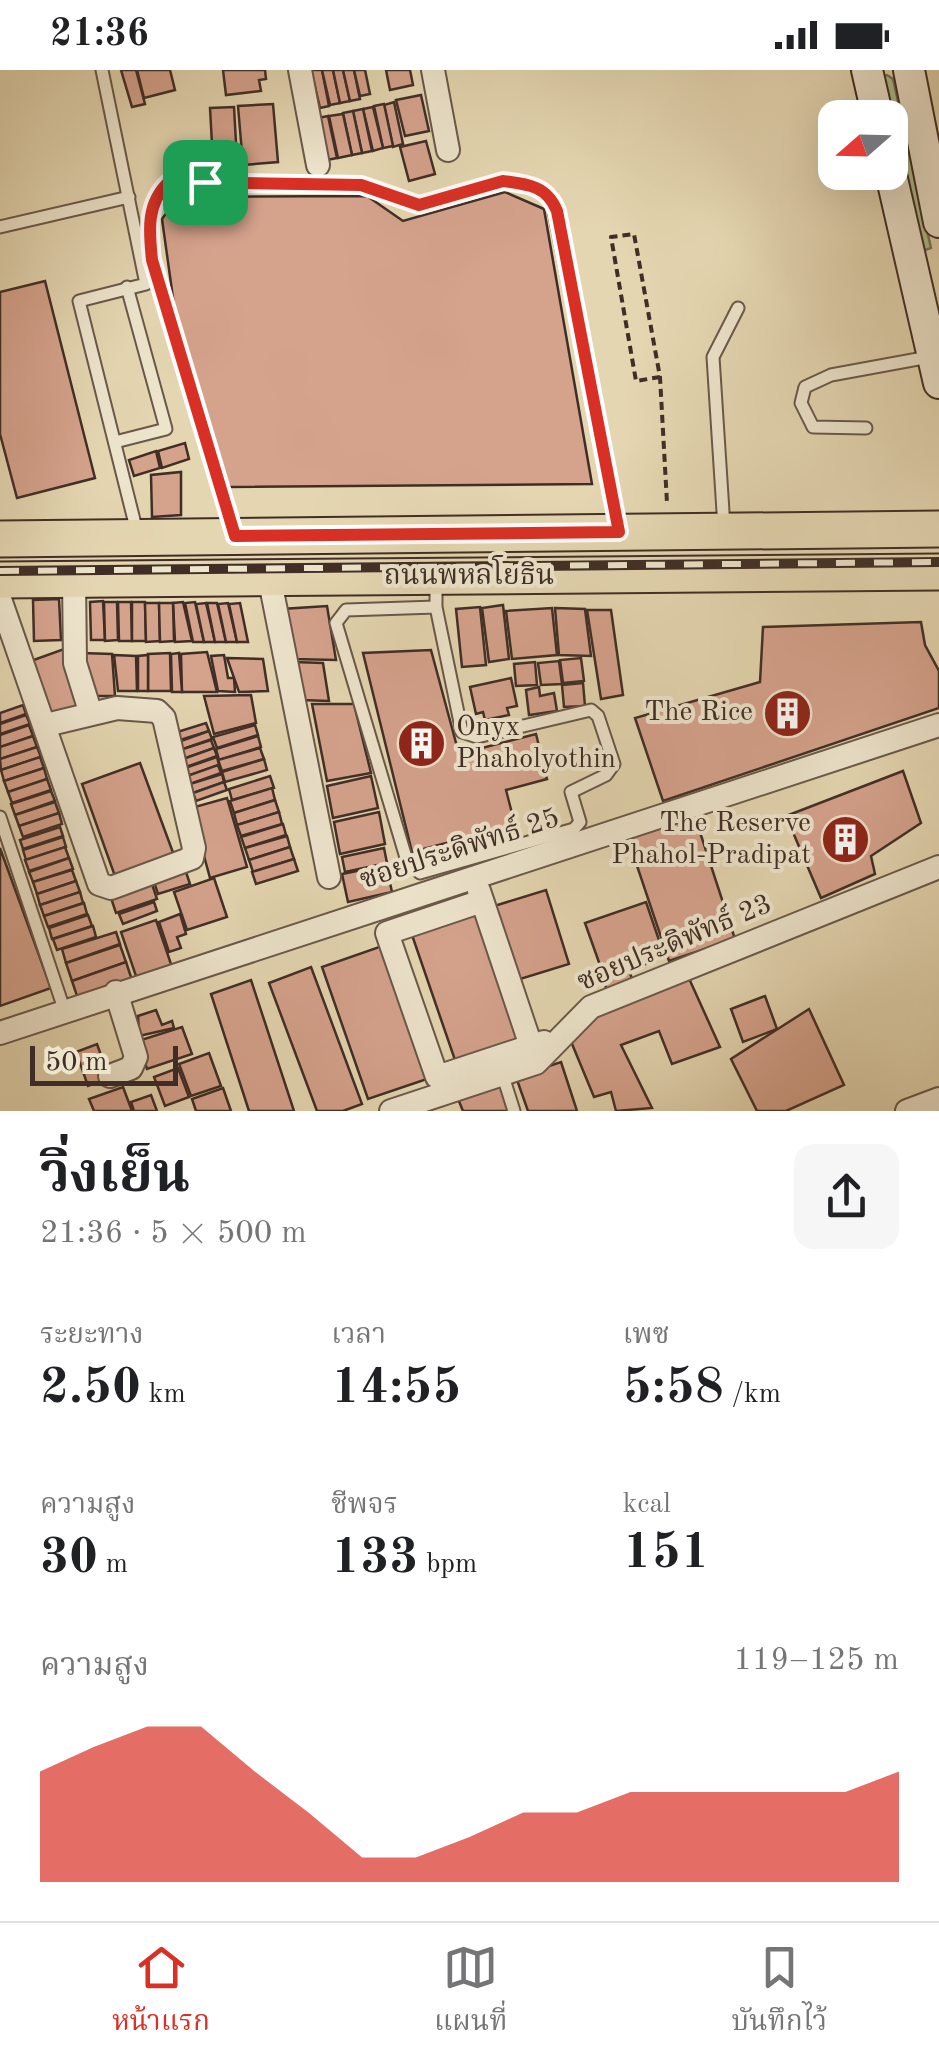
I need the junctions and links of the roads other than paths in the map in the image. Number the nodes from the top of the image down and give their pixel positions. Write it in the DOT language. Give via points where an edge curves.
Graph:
graph roads {
  1 [pos="102,70"];
  2 [pos="300,70"];
  3 [pos="433,70"];
  4 [pos="909,70"];
  5 [pos="870,71"];
  6 [pos="875,100"];
  7 [pos="448,150"];
  8 [pos="318,165"];
  9 [pos="895,190"];
  10 [pos="129,197"];
  11 [pos="939,222"];
  12 [pos="0,227"];
  13 [pos="127,287"];
  14 [pos="738,308"];
  15 [pos="936,370"];
  16 [pos="866,428"];
  17 [pos="116,442"];
  18 [pos="939,529"];
  19 [pos="619,532"];
  20 [pos="724,532"];
  21 [pos="235,536"];
  22 [pos="138,537"];
  23 [pos="0,538"];
  24 [pos="939,572"];
  25 [pos="269,576"];
  26 [pos="74,579"];
  27 [pos="0,580"];
  28 [pos="436,593"];
  29 [pos="0,599"];
  30 [pos="90,712"];
  31 [pos="939,724"];
  32 [pos="46,725"];
  33 [pos="1,823"];
  34 [pos="939,867"];
  35 [pos="475,876"];
  36 [pos="329,877"];
  37 [pos="482,901"];
  38 [pos="116,992"];
  39 [pos="63,1006"];
  40 [pos="0,1024"];
  41 [pos="0,1032"];
  42 [pos="566,1034"];
  43 [pos="531,1046"];
  44 [pos="502,1072"];
  45 [pos="110,1076"];
  46 [pos="939,1099"];
  47 [pos="391,1111"];
  48 [pos="514,1111"];
  49 [pos="907,1111"];
  1 -- 10 [label="lane"];
  2 -- 8 [label="street"];
  3 -- 7 [label="street"];
  4 -- 11 [label="main road"];
  5 -- 6 [label="main road"];
  9 -- 15 [label="main road"];
  10 -- 12 [label="lane"];
  10 -- 13 [label="lane" via="146,284"];
  13 -- 17 [label="lane" via="79,301"];
  13 -- 17 [label="lane" via="166,428"];
  14 -- 20 [label="lane" via="713,357"];
  15 -- 16 [label="lane" via="830,376 805,386 800,403 813,427"];
  17 -- 22 [label="lane"];
  18 -- 20 [label="main road, ถนนพหลโยธิน"];
  19 -- 20 [label="main road, ถนนพหลโยธิน"];
  19 -- 21 [label="main road, ถนนพหลโยธิน"];
  19 -- 21 [label="lane" via="551,196 530,184 503,181 419,205 361,185 169,182 152,208 152,260"];
  21 -- 22 [label="main road, ถนนพหลโยธิน"];
  22 -- 23 [label="main road, ถนนพหลโยธิน"];
  24 -- 28 [label="main road, ถนนพหลโยธิน"];
  25 -- 26 [label="main road, ถนนพหลโยธิน"];
  25 -- 28 [label="main road, ถนนพหลโยธิน"];
  25 -- 36 [label="street"];
  26 -- 27 [label="main road, ถนนพหลโยธิน"];
  26 -- 30 [label="street" via="74,662"];
  28 -- 28 [label="lane" via="460,726 468,737 591,710 614,764 571,792 580,822 574,829 420,873 407,861 336,623 346,610"];
  29 -- 32 [label="street"];
  30 -- 32 [label="street"];
  30 -- 32 [label="street" via="131,706 164,718 192,858 111,888 99,884"];
  31 -- 35 [label="street, ซอยประดิพัทธ์ 25"];
  33 -- 39 [label="lane"];
  34 -- 42 [label="street, ซอยประดิพัทธ์ 23" via="590,1006"];
  35 -- 37 [label="street"];
  35 -- 38 [label="street, ซอยประดิพัทธ์ 25"];
  37 -- 43 [label="street"];
  37 -- 43 [label="street" via="388,933 438,1077"];
  38 -- 39 [label="street, ซอยประดิพัทธ์ 25"];
  38 -- 45 [label="street" via="136,1058 131,1068"];
  39 -- 40 [label="lane"];
  39 -- 41 [label="street, ซอยประดิพัทธ์ 25"];
  42 -- 43 [label="street"];
  42 -- 44 [label="street, ซอยประดิพัทธ์ 23" via="545,1058"];
  44 -- 47 [label="street, ซอยประดิพัทธ์ 23"];
  44 -- 48 [label="lane"];
  46 -- 49 [label="street"];
}
